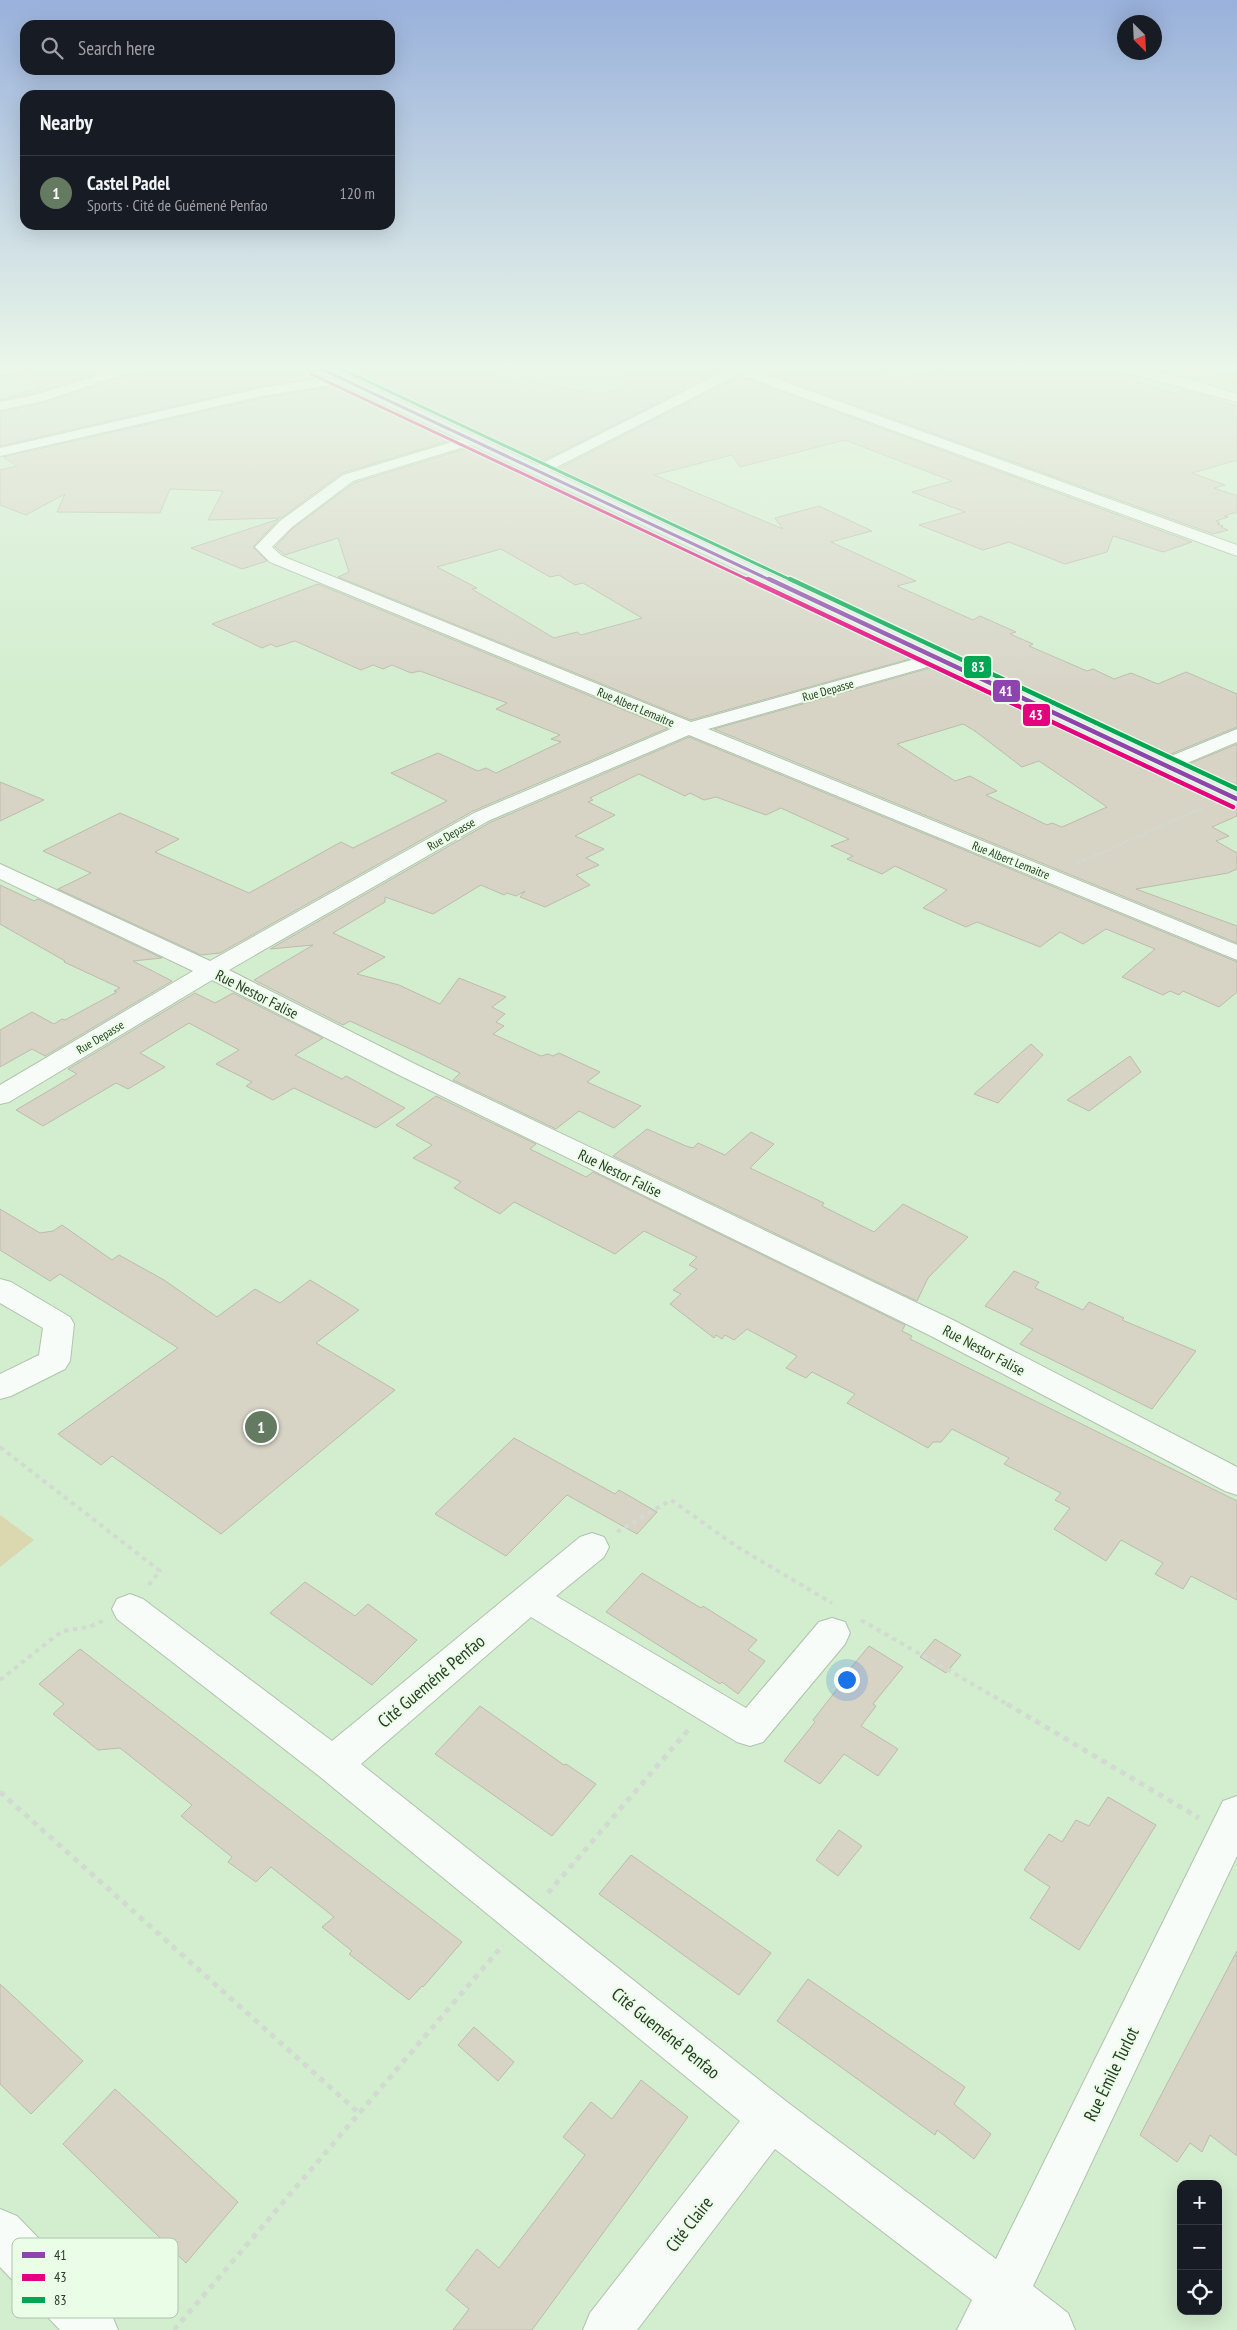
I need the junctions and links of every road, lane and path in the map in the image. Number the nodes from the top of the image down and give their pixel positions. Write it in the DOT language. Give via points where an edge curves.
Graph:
graph roads {
  1 [pos="359,475"];
  2 [pos="550,475"];
  3 [pos="1029,475"];
  4 [pos="1237,551"];
  5 [pos="939,658"];
  6 [pos="688,729"];
  7 [pos="1237,734"];
  8 [pos="1166,765"];
  9 [pos="1234,797"];
  10 [pos="0,871"];
  11 [pos="1048,875"];
  12 [pos="1237,953"];
  13 [pos="211,970"];
  14 [pos="0,1096"];
  15 [pos="0,1289"];
  16 [pos="0,1388"];
  17 [pos="0,1447"];
  18 [pos="1237,1482"];
  19 [pos="592,1547"];
  20 [pos="160,1571"];
  21 [pos="529,1598"];
  22 [pos="130,1609"];
  23 [pos="841,1618"];
  24 [pos="0,1680"];
  25 [pos="708,1706"];
  26 [pos="334,1764"];
  27 [pos="0,1792"];
  28 [pos="1232,1825"];
  29 [pos="525,1919"];
  30 [pos="359,2114"];
  31 [pos="771,2118"];
  32 [pos="0,2233"];
  33 [pos="12,2245"];
  34 [pos="992,2312"];
  35 [pos="82,2318"];
  36 [pos="94,2330"];
  37 [pos="174,2330"];
  38 [pos="607,2330"];
  39 [pos="1052,2330"];
  1 -- 6 [label="street, Rue Albert Lemaitre" via="348,478 286,524 263,547 276,559"];
  2 -- 5 [label="main road"];
  3 -- 4 [label="street"];
  5 -- 6 [label="street, Rue Depasse"];
  5 -- 8 [label="main road"];
  6 -- 11 [label="street, Rue Albert Lemaitre"];
  6 -- 13 [label="street, Rue Depasse" via="481,817"];
  7 -- 8 [label="street"];
  8 -- 9 [label="main road"];
  9 -- 11 [label="path"];
  10 -- 13 [label="street, Rue Nestor Falise"];
  11 -- 12 [label="street, Rue Albert Lemaitre"];
  13 -- 14 [label="street, Rue Depasse"];
  13 -- 18 [label="street, Rue Nestor Falise" via="410,1071 942,1328"];
  15 -- 16 [label="street" via="59,1324 54,1361"];
  17 -- 20 [label="path"];
  19 -- 21 [label="street, Cité Gueméné Penfao"];
  19 -- 23 [label="path" via="671,1500"];
  21 -- 25 [label="street"];
  21 -- 26 [label="street, Cité Gueméné Penfao"];
  22 -- 24 [label="path" via="89,1627 62,1631"];
  22 -- 26 [label="street, Cité Gueméné Penfao"];
  23 -- 25 [label="street" via="750,1730"];
  23 -- 28 [label="path"];
  25 -- 29 [label="path"];
  26 -- 29 [label="street, Cité Gueméné Penfao"];
  27 -- 30 [label="path"];
  28 -- 34 [label="street, Rue Émile Turlot"];
  29 -- 30 [label="path"];
  29 -- 31 [label="street, Cité Gueméné Penfao"];
  30 -- 37 [label="path"];
  31 -- 34 [label="street, Cité Gueméné Penfao"];
  31 -- 38 [label="street, Cité Claire"];
  32 -- 33 [label="street"];
  34 -- 39 [label="street, Cité Gueméné Penfao"];
  35 -- 36 [label="street"];
}
